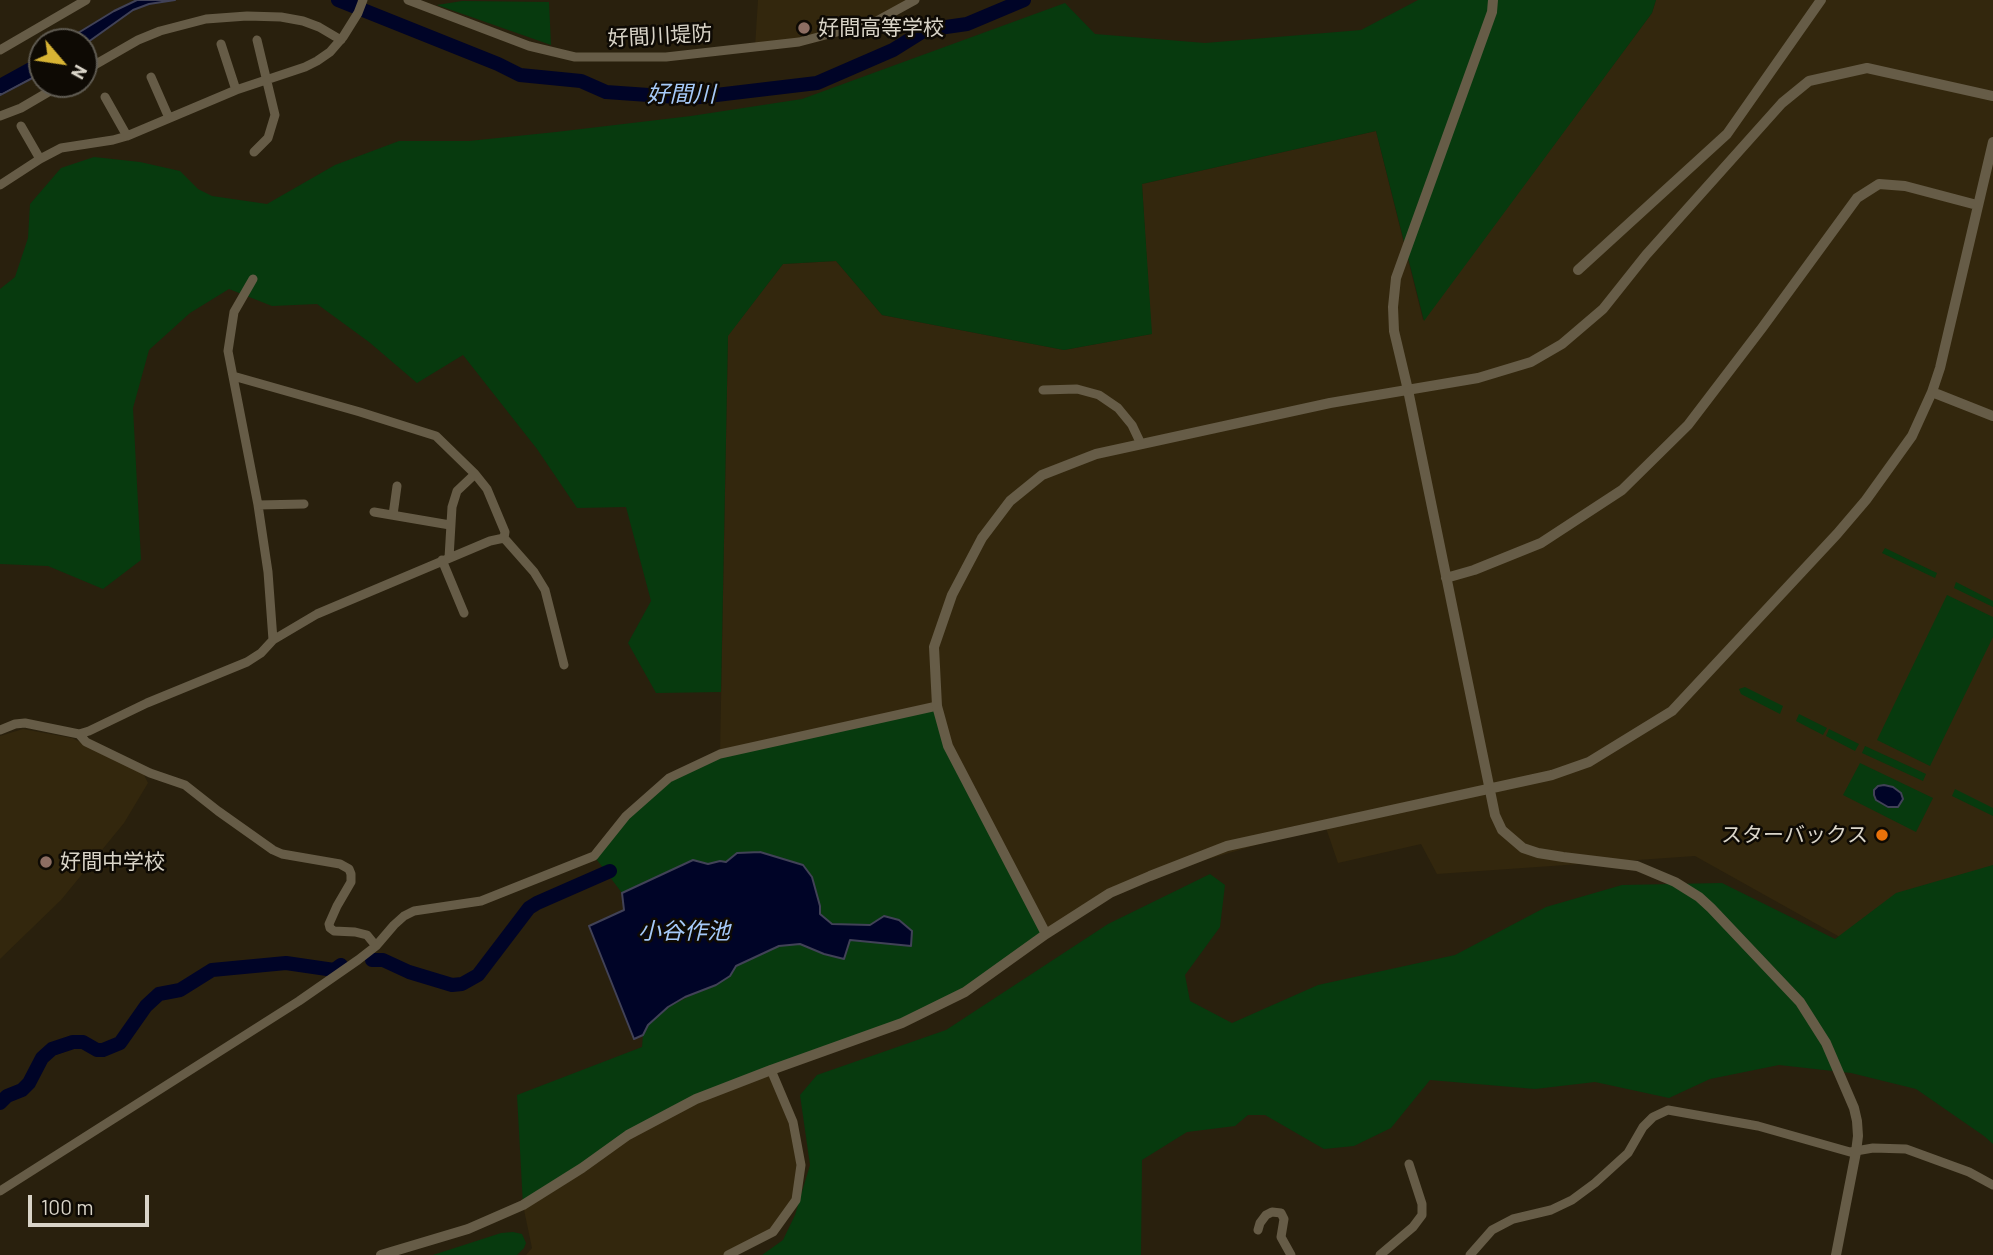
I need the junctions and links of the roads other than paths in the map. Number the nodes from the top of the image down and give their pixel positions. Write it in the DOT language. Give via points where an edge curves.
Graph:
graph roads {
  1 [pos="86,0"];
  2 [pos="363,0"];
  3 [pos="408,0"];
  4 [pos="915,0"];
  5 [pos="1493,0"];
  6 [pos="1821,0"];
  7 [pos="342,38"];
  8 [pos="257,40"];
  9 [pos="221,44"];
  10 [pos="0,50"];
  11 [pos="98,63"];
  12 [pos="151,77"];
  13 [pos="267,80"];
  14 [pos="236,90"];
  15 [pos="1993,96"];
  16 [pos="105,97"];
  17 [pos="38,98"];
  18 [pos="0,116"];
  19 [pos="169,118"];
  20 [pos="21,126"];
  21 [pos="1727,134"];
  22 [pos="127,136"];
  23 [pos="1993,142"];
  24 [pos="1742,148"];
  25 [pos="254,152"];
  26 [pos="40,159"];
  27 [pos="0,185"];
  28 [pos="1977,205"];
  29 [pos="1578,270"];
  30 [pos="253,279"];
  31 [pos="233,376"];
  32 [pos="1043,390"];
  33 [pos="1408,390"];
  34 [pos="1931,392"];
  35 [pos="1993,416"];
  36 [pos="1141,444"];
  37 [pos="475,474"];
  38 [pos="397,486"];
  39 [pos="304,504"];
  40 [pos="258,505"];
  41 [pos="374,512"];
  42 [pos="393,515"];
  43 [pos="450,525"];
  44 [pos="504,538"];
  45 [pos="445,559"];
  46 [pos="1446,578"];
  47 [pos="464,613"];
  48 [pos="273,640"];
  49 [pos="564,665"];
  50 [pos="937,706"];
  51 [pos="0,730"];
  52 [pos="79,734"];
  53 [pos="1489,790"];
  54 [pos="1046,934"];
  55 [pos="376,946"];
  56 [pos="771,1070"];
  57 [pos="1856,1152"];
  58 [pos="1409,1164"];
  59 [pos="1993,1185"];
  60 [pos="0,1191"];
  61 [pos="1258,1230"];
  62 [pos="381,1255"];
  63 [pos="728,1255"];
  64 [pos="1291,1255"];
  65 [pos="1380,1255"];
  66 [pos="1470,1255"];
  67 [pos="1836,1255"];
  1 -- 10 [label="street"];
  2 -- 7 [label="street"];
  3 -- 4 [label="street, 好間川堤防" via="529,46 575,57 666,57 799,42 875,22"];
  5 -- 33 [label="street" via="1396,278 1394,331"];
  6 -- 21 [label="street"];
  7 -- 11 [label="street" via="281,17 206,19 160,31"];
  7 -- 13 [label="street" via="317,61"];
  8 -- 13 [label="street"];
  9 -- 14 [label="street"];
  12 -- 19 [label="street"];
  13 -- 14 [label="street"];
  13 -- 25 [label="street" via="275,115 268,138"];
  14 -- 19 [label="street"];
  15 -- 24 [label="street" via="1867,68 1809,81 1782,103"];
  16 -- 22 [label="street"];
  17 -- 18 [label="street"];
  19 -- 22 [label="street"];
  20 -- 26 [label="street"];
  21 -- 24 [label="street"];
  21 -- 29 [label="street"];
  22 -- 26 [label="street" via="61,148"];
  23 -- 28 [label="street"];
  24 -- 33 [label="street" via="1603,309 1562,344 1531,362 1488,375"];
  26 -- 27 [label="street"];
  28 -- 34 [label="street"];
  28 -- 46 [label="street" via="1879,184 1857,198 1688,425 1622,490 1541,543"];
  30 -- 31 [label="street" via="231,326 228,351"];
  31 -- 37 [label="street" via="436,436"];
  31 -- 40 [label="street"];
  32 -- 36 [label="street" via="1077,389 1099,395 1125,416"];
  33 -- 36 [label="street"];
  33 -- 46 [label="street"];
  34 -- 35 [label="street"];
  34 -- 53 [label="street" via="1912,436 1866,500 1672,711 1589,762"];
  36 -- 50 [label="street" via="1096,454 1042,475 1010,501 982,538 952,595 934,647"];
  37 -- 43 [label="street" via="457,491"];
  37 -- 44 [label="street" via="487,489"];
  38 -- 42 [label="street"];
  39 -- 40 [label="street"];
  40 -- 48 [label="street"];
  41 -- 42 [label="street"];
  42 -- 43 [label="street"];
  43 -- 45 [label="street"];
  44 -- 45 [label="street"];
  44 -- 49 [label="street" via="545,590"];
  45 -- 47 [label="street"];
  45 -- 48 [label="street" via="317,614"];
  46 -- 53 [label="street"];
  48 -- 52 [label="street" via="247,662"];
  50 -- 54 [label="street" via="948,746"];
  50 -- 55 [label="street" via="720,754 669,778 626,816 594,856 481,901 414,911"];
  51 -- 52 [label="street" via="25,723"];
  52 -- 55 [label="street" via="86,742 150,773 185,785 273,850 349,869 351,882 330,928 367,935"];
  53 -- 54 [label="street" via="1227,846 1110,893"];
  53 -- 57 [label="street" via="1502,830 1523,848 1637,866 1675,882 1711,908 1800,1002 1820,1031 1854,1108"];
  54 -- 56 [label="street" via="965,992 902,1023"];
  55 -- 60 [label="street" via="299,1001"];
  56 -- 62 [label="street" via="696,1099 628,1135 523,1205 468,1229"];
  56 -- 63 [label="street" via="793,1122 802,1165 796,1200 773,1232"];
  57 -- 59 [label="street" via="1906,1149"];
  57 -- 66 [label="street" via="1758,1126 1668,1110 1653,1117 1629,1153 1572,1200 1492,1230"];
  57 -- 67 [label="street"];
  58 -- 65 [label="street" via="1422,1215"];
  61 -- 64 [label="street" via="1266,1215 1281,1213 1280,1237"];
}
